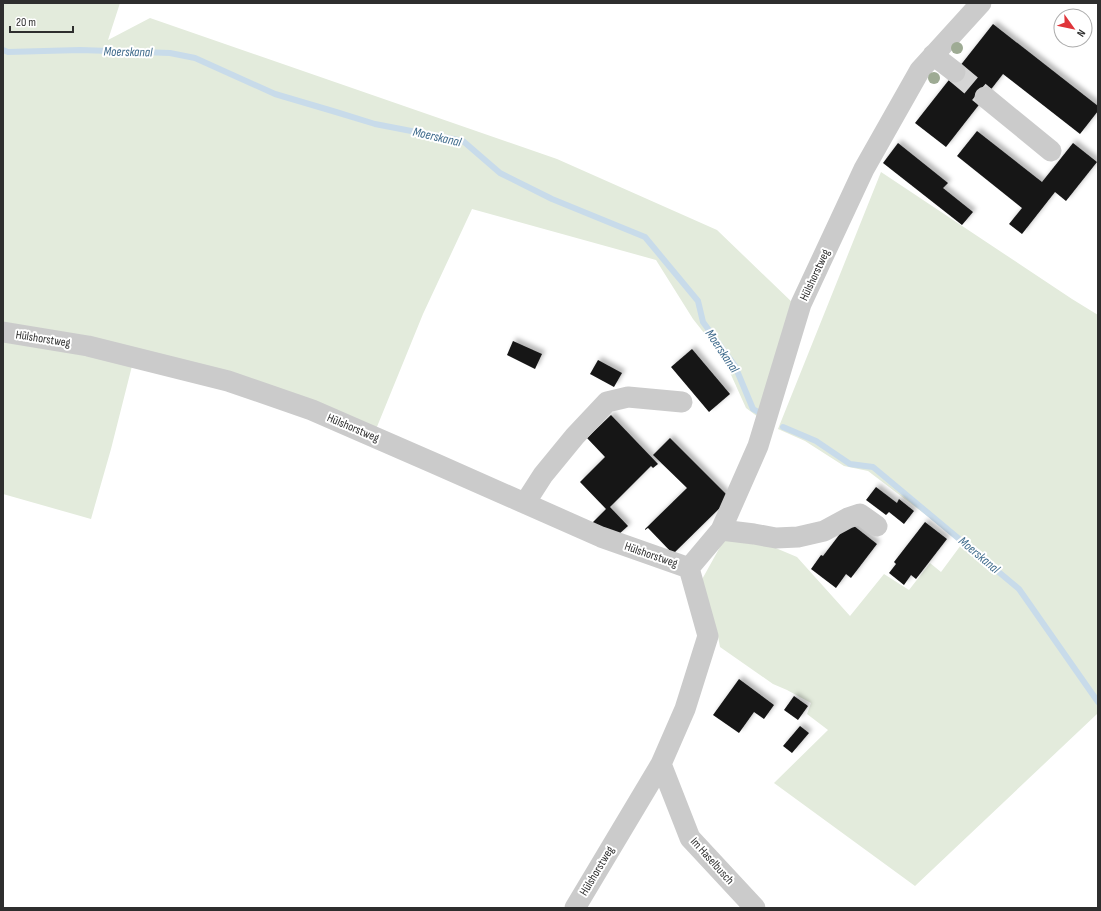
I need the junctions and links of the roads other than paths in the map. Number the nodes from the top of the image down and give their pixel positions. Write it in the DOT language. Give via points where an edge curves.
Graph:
graph roads {
  1 [pos="981,3"];
  2 [pos="934,55"];
  3 [pos="955,72"];
  4 [pos="985,98"];
  5 [pos="1051,151"];
  6 [pos="3,332"];
  7 [pos="682,402"];
  8 [pos="525,503"];
  9 [pos="877,526"];
  10 [pos="721,530"];
  11 [pos="689,568"];
  12 [pos="661,764"];
  13 [pos="575,908"];
  14 [pos="755,908"];
  1 -- 2 [label="street, Hülshorstweg"];
  2 -- 3 [label="street"];
  2 -- 10 [label="street, Hülshorstweg" via="920,70 864,169 801,304 758,446"];
  4 -- 5 [label="street"];
  6 -- 8 [label="street, Hülshorstweg" via="88,346 228,381 312,410"];
  7 -- 8 [label="street" via="628,397 607,402 543,475"];
  8 -- 11 [label="street, Hülshorstweg" via="601,537"];
  9 -- 10 [label="street" via="860,514 824,531 798,537 776,538"];
  10 -- 11 [label="street, Hülshorstweg"];
  11 -- 12 [label="street, Hülshorstweg" via="708,636 685,709"];
  12 -- 13 [label="street, Hülshorstweg"];
  12 -- 14 [label="street, Im Haselbusch" via="690,838"];
}
